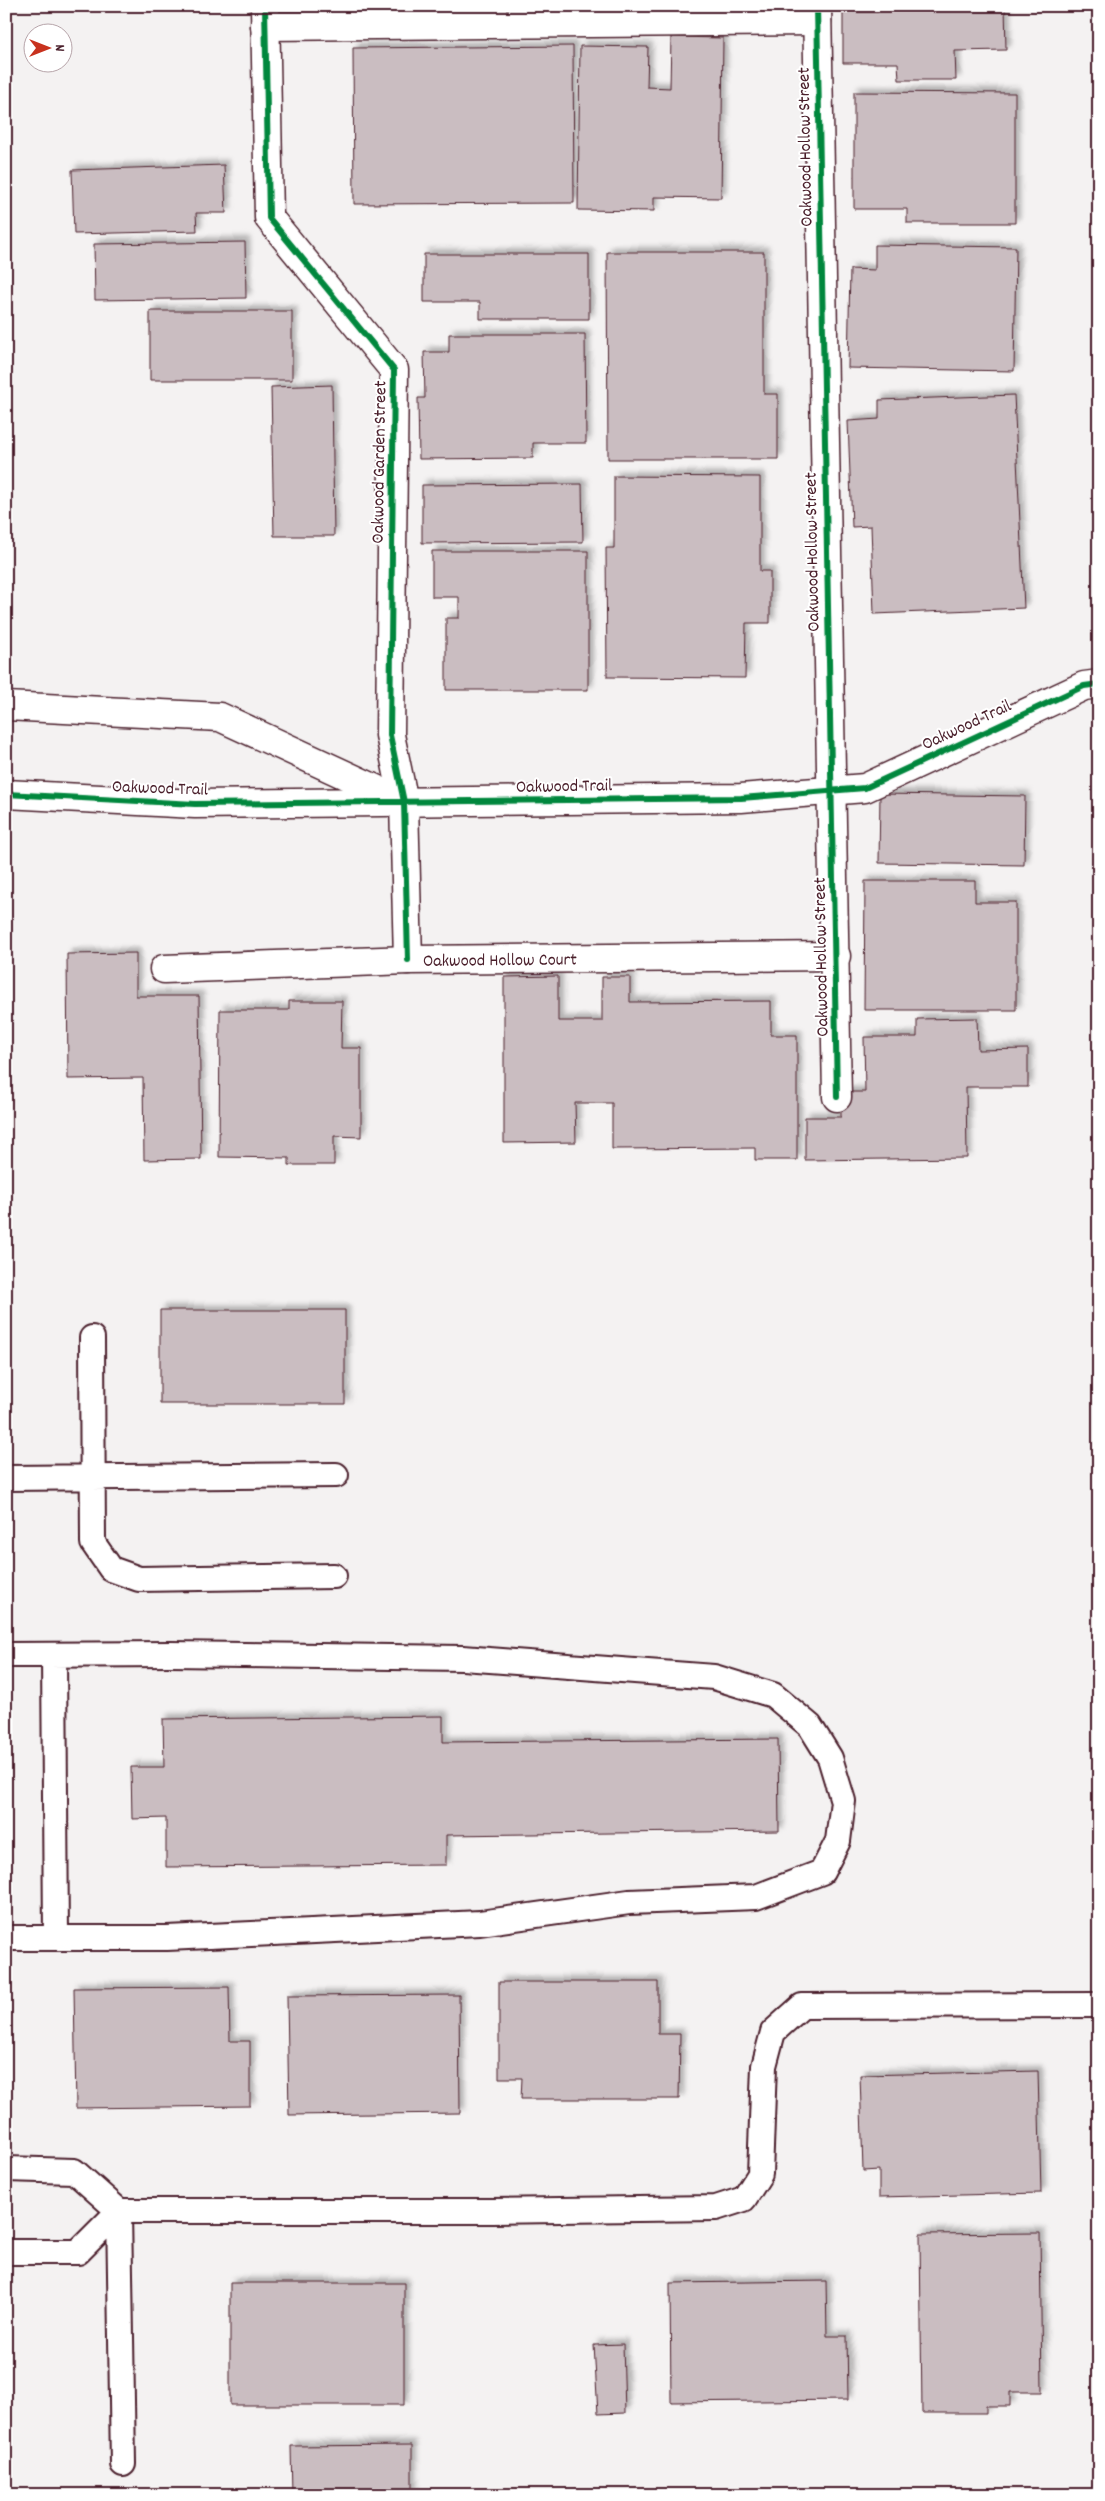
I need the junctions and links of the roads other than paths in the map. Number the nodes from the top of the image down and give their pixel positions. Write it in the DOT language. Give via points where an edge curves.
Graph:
graph roads {
  1 [pos="817,13"];
  2 [pos="265,16"];
  3 [pos="1099,684"];
  4 [pos="6,706"];
  5 [pos="830,791"];
  6 [pos="6,794"];
  7 [pos="404,802"];
  8 [pos="836,956"];
  9 [pos="408,960"];
  10 [pos="164,969"];
  11 [pos="837,1097"];
  12 [pos="92,1338"];
  13 [pos="336,1475"];
  14 [pos="6,1478"];
  15 [pos="92,1478"];
  16 [pos="334,1576"];
  17 [pos="6,1655"];
  18 [pos="54,1655"];
  19 [pos="6,1938"];
  20 [pos="56,1938"];
  21 [pos="1099,2005"];
  22 [pos="6,2169"];
  23 [pos="120,2211"];
  24 [pos="6,2252"];
  25 [pos="123,2464"];
  1 -- 2 [label="street"];
  1 -- 5 [label="street, Oakwood Hollow Street"];
  2 -- 7 [label="street, Oakwood Garden Street" via="269,218 394,370 390,735"];
  3 -- 5 [label="street, Oakwood Trail" via="1084,686 865,788"];
  4 -- 7 [label="street, Oakwood Trail" via="220,717"];
  5 -- 7 [label="street, Oakwood Trail" via="741,798"];
  5 -- 8 [label="street, Oakwood Hollow Street"];
  6 -- 7 [label="street, Oakwood Trail" via="195,804"];
  7 -- 9 [label="street, Oakwood Garden Street"];
  8 -- 9 [label="street, Oakwood Hollow Court"];
  8 -- 11 [label="street, Oakwood Hollow Street"];
  9 -- 10 [label="street, Oakwood Hollow Court"];
  12 -- 15 [label="lane"];
  13 -- 15 [label="lane"];
  14 -- 15 [label="lane"];
  15 -- 16 [label="lane" via="93,1543 111,1569 139,1579"];
  17 -- 18 [label="lane"];
  18 -- 20 [label="lane"];
  18 -- 20 [label="lane" via="463,1658 714,1677 772,1695 810,1726 830,1758 843,1801 838,1840 822,1872 756,1897 629,1902 480,1923 167,1938"];
  19 -- 20 [label="lane"];
  21 -- 23 [label="lane" via="802,2006 773,2032 764,2066 760,2174 744,2199 716,2208"];
  22 -- 23 [label="lane" via="74,2171"];
  23 -- 24 [label="lane" via="78,2252"];
  23 -- 25 [label="lane"];
}
